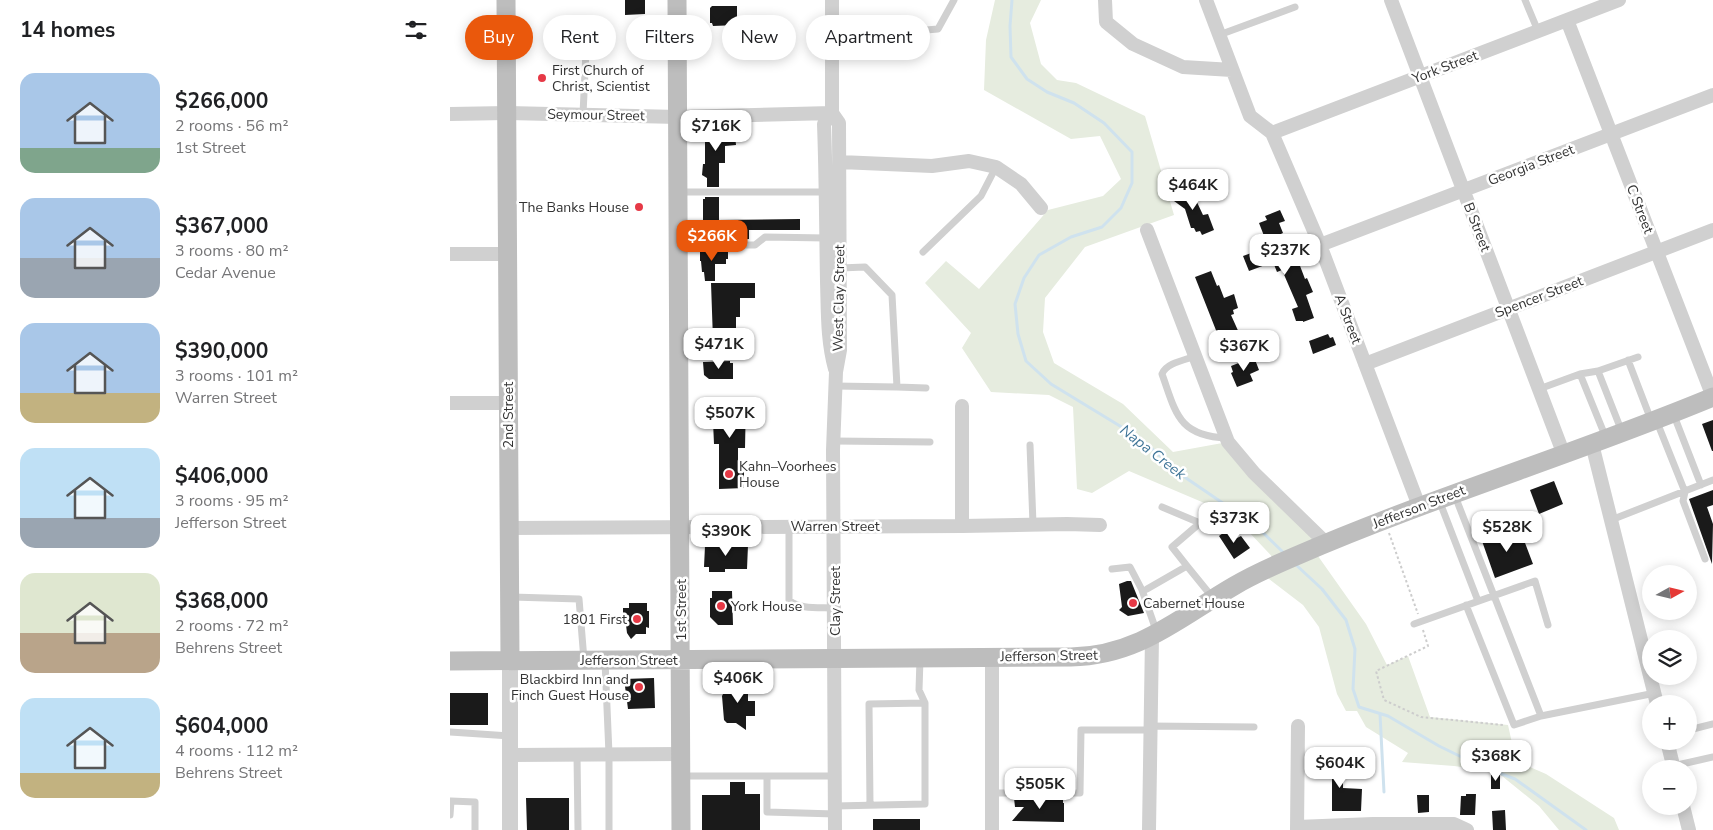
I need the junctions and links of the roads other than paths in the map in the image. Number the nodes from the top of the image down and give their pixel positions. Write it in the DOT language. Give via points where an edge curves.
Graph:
graph roads {
  1 [pos="506,0"];
  2 [pos="677,0"];
  3 [pos="832,0"];
  4 [pos="954,0"];
  5 [pos="1106,0"];
  6 [pos="1206,0"];
  7 [pos="1391,0"];
  8 [pos="1525,0"];
  9 [pos="1618,0"];
  10 [pos="1295,7"];
  11 [pos="832,15"];
  12 [pos="1567,20"];
  13 [pos="930,30"];
  14 [pos="1538,32"];
  15 [pos="1219,35"];
  16 [pos="586,60"];
  17 [pos="832,60"];
  18 [pos="1232,70"];
  19 [pos="1420,76"];
  20 [pos="1713,95"];
  21 [pos="507,113"];
  22 [pos="832,113"];
  23 [pos="450,114"];
  24 [pos="583,114"];
  25 [pos="678,117"];
  26 [pos="1272,133"];
  27 [pos="1611,134"];
  28 [pos="840,162"];
  29 [pos="996,167"];
  30 [pos="1463,190"];
  31 [pos="678,192"];
  32 [pos="834,192"];
  33 [pos="1041,208"];
  34 [pos="1147,230"];
  35 [pos="1713,230"];
  36 [pos="826,238"];
  37 [pos="679,245"];
  38 [pos="1320,245"];
  39 [pos="923,252"];
  40 [pos="1656,252"];
  41 [pos="450,254"];
  42 [pos="508,254"];
  43 [pos="840,268"];
  44 [pos="1508,309"];
  45 [pos="1196,356"];
  46 [pos="1638,357"];
  47 [pos="1628,360"];
  48 [pos="1365,364"];
  49 [pos="1598,371"];
  50 [pos="1580,374"];
  51 [pos="836,379"];
  52 [pos="897,387"];
  53 [pos="926,388"];
  54 [pos="1539,389"];
  55 [pos="1713,397"];
  56 [pos="450,403"];
  57 [pos="508,403"];
  58 [pos="962,406"];
  59 [pos="1660,417"];
  60 [pos="1227,438"];
  61 [pos="1606,438"];
  62 [pos="834,440"];
  63 [pos="930,442"];
  64 [pos="1030,445"];
  65 [pos="1564,455"];
  66 [pos="1713,480"];
  67 [pos="1701,485"];
  68 [pos="1685,492"];
  69 [pos="1446,496"];
  70 [pos="1419,506"];
  71 [pos="1162,507"];
  72 [pos="1611,520"];
  73 [pos="1034,524"];
  74 [pos="1100,525"];
  75 [pos="680,526"];
  76 [pos="789,526"];
  77 [pos="834,526"];
  78 [pos="962,526"];
  79 [pos="509,528"];
  80 [pos="1318,547"];
  81 [pos="1704,559"];
  82 [pos="1186,566"];
  83 [pos="1112,569"];
  84 [pos="1147,589"];
  85 [pos="1494,595"];
  86 [pos="509,597"];
  87 [pos="1214,599"];
  88 [pos="1478,601"];
  89 [pos="1466,605"];
  90 [pos="835,608"];
  91 [pos="1417,623"];
  92 [pos="1548,625"];
  93 [pos="1154,635"];
  94 [pos="992,657"];
  95 [pos="920,659"];
  96 [pos="510,660"];
  97 [pos="584,660"];
  98 [pos="605,660"];
  99 [pos="681,660"];
  100 [pos="835,660"];
  101 [pos="450,661"];
  102 [pos="1655,695"];
  103 [pos="1642,700"];
  104 [pos="925,703"];
  105 [pos="1541,716"];
  106 [pos="1713,724"];
  107 [pos="1298,726"];
  108 [pos="1254,727"];
  109 [pos="1150,728"];
  110 [pos="1697,728"];
  111 [pos="450,732"];
  112 [pos="511,736"];
  113 [pos="610,754"];
  114 [pos="682,754"];
  115 [pos="511,755"];
  116 [pos="577,755"];
  117 [pos="1713,757"];
  118 [pos="1697,761"];
  119 [pos="681,776"];
  120 [pos="766,776"];
  121 [pos="835,776"];
  122 [pos="992,793"];
  123 [pos="870,805"];
  124 [pos="835,810"];
  125 [pos="450,815"];
  126 [pos="1685,815"];
  127 [pos="1373,827"];
  128 [pos="1444,827"];
  129 [pos="578,829"];
  130 [pos="1297,829"];
  131 [pos="475,830"];
  132 [pos="510,830"];
  133 [pos="609,830"];
  134 [pos="681,830"];
  135 [pos="836,830"];
  136 [pos="992,830"];
  137 [pos="1149,830"];
  138 [pos="1467,830"];
  139 [pos="1689,830"];
  1 -- 21 [label="main road, 2nd Street"];
  2 -- 25 [label="main road, 1st Street"];
  3 -- 11 [label="street, West Clay Street"];
  4 -- 13 [label="lane" via="938,29"];
  5 -- 18 [label="street" via="1106,22 1133,44 1183,67"];
  6 -- 15 [label="street"];
  7 -- 19 [label="street, B Street"];
  8 -- 14 [label="lane"];
  9 -- 12 [label="street, York Street"];
  10 -- 15 [label="lane"];
  12 -- 14 [label="street, York Street"];
  12 -- 27 [label="street, C Street"];
  14 -- 19 [label="street, York Street"];
  15 -- 18 [label="street"];
  16 -- 24 [label="lane"];
  17 -- 22 [label="street, West Clay Street"];
  18 -- 26 [label="street" via="1250,116"];
  19 -- 26 [label="street, York Street"];
  19 -- 30 [label="street, B Street"];
  20 -- 27 [label="street, Georgia Street"];
  21 -- 23 [label="street, Seymour Street"];
  21 -- 24 [label="street, Seymour Street"];
  21 -- 42 [label="main road, 2nd Street"];
  22 -- 25 [label="street, Seymour Street"];
  22 -- 28 [label="street, West Clay Street" via="839,123"];
  22 -- 32 [label="street, West Clay Street" via="824,124"];
  24 -- 25 [label="street, Seymour Street"];
  25 -- 31 [label="main road, 1st Street"];
  26 -- 38 [label="street, A Street"];
  27 -- 30 [label="street, Georgia Street"];
  27 -- 40 [label="street, C Street"];
  28 -- 29 [label="street" via="932,166 969,161"];
  28 -- 32 [label="street, West Clay Street"];
  29 -- 33 [label="street" via="1021,184"];
  29 -- 39 [label="lane" via="981,196"];
  30 -- 38 [label="street, Georgia Street"];
  30 -- 44 [label="street, B Street"];
  31 -- 32 [label="lane"];
  31 -- 37 [label="main road, 1st Street"];
  32 -- 36 [label="street, West Clay Street"];
  32 -- 43 [label="street, West Clay Street"];
  34 -- 45 [label="street"];
  35 -- 40 [label="street, Spencer Street"];
  36 -- 37 [label="lane" via="765,237 755,245"];
  36 -- 51 [label="street, West Clay Street" via="829,348"];
  37 -- 75 [label="main road, 1st Street"];
  38 -- 48 [label="street, A Street"];
  40 -- 44 [label="street, Spencer Street"];
  40 -- 55 [label="street, C Street"];
  41 -- 42 [label="street"];
  42 -- 57 [label="main road, 2nd Street"];
  43 -- 51 [label="street, West Clay Street" via="840,350"];
  43 -- 52 [label="lane" via="865,267 892,295"];
  44 -- 48 [label="street, Spencer Street"];
  44 -- 54 [label="street, B Street"];
  45 -- 60 [label="street"];
  45 -- 60 [label="lane" via="1169,366 1162,374 1176,415 1185,426 1200,434"];
  46 -- 47 [label="lane"];
  47 -- 49 [label="lane"];
  47 -- 59 [label="lane"];
  48 -- 70 [label="street, A Street"];
  49 -- 50 [label="lane"];
  49 -- 61 [label="lane"];
  50 -- 54 [label="lane"];
  50 -- 61 [label="lane"];
  51 -- 52 [label="lane"];
  51 -- 62 [label="street, Clay Street"];
  52 -- 53 [label="lane"];
  54 -- 65 [label="street, B Street"];
  55 -- 59 [label="main road, Jefferson Street"];
  56 -- 57 [label="street"];
  57 -- 79 [label="main road, 2nd Street"];
  58 -- 78 [label="street"];
  59 -- 61 [label="main road, Jefferson Street"];
  59 -- 67 [label="lane"];
  59 -- 68 [label="lane"];
  60 -- 80 [label="street"];
  61 -- 65 [label="main road, Jefferson Street"];
  61 -- 72 [label="street"];
  62 -- 63 [label="lane"];
  62 -- 77 [label="street, Clay Street"];
  64 -- 73 [label="lane"];
  65 -- 69 [label="main road, Jefferson Street"];
  66 -- 67 [label="lane"];
  67 -- 68 [label="lane"];
  68 -- 72 [label="lane"];
  68 -- 81 [label="lane" via="1683,501"];
  69 -- 70 [label="main road, Jefferson Street"];
  69 -- 85 [label="lane"];
  69 -- 88 [label="lane"];
  70 -- 80 [label="main road, Jefferson Street"];
  71 -- 82 [label="lane" via="1200,523 1172,547"];
  72 -- 102 [label="street"];
  73 -- 74 [label="street, Warren Street"];
  73 -- 78 [label="street, Warren Street"];
  75 -- 76 [label="street, Warren Street"];
  75 -- 79 [label="street, Warren Street"];
  75 -- 99 [label="main road, 1st Street"];
  76 -- 77 [label="street, Warren Street"];
  76 -- 90 [label="lane" via="788,600 803,606"];
  77 -- 78 [label="street, Warren Street"];
  77 -- 90 [label="street, Clay Street"];
  79 -- 86 [label="main road, 2nd Street"];
  80 -- 87 [label="main road, Jefferson Street" via="1260,572"];
  82 -- 84 [label="lane"];
  82 -- 87 [label="lane"];
  83 -- 93 [label="lane" via="1130,567 1142,590"];
  85 -- 88 [label="lane"];
  85 -- 92 [label="lane" via="1535,581"];
  85 -- 105 [label="lane"];
  86 -- 96 [label="main road, 2nd Street"];
  86 -- 97 [label="lane" via="579,599"];
  87 -- 93 [label="main road, Jefferson Street"];
  88 -- 89 [label="lane"];
  89 -- 91 [label="lane"];
  89 -- 105 [label="lane" via="1514,726"];
  90 -- 100 [label="street, Clay Street"];
  93 -- 94 [label="main road, Jefferson Street" via="1126,648 1096,656"];
  93 -- 109 [label="street"];
  94 -- 95 [label="main road, Jefferson Street"];
  94 -- 122 [label="street"];
  95 -- 100 [label="main road, Jefferson Street"];
  95 -- 104 [label="lane" via="919,690"];
  96 -- 97 [label="main road, Jefferson Street"];
  96 -- 101 [label="main road, Jefferson Street"];
  96 -- 112 [label="street, 2nd Street"];
  97 -- 98 [label="main road, Jefferson Street"];
  98 -- 99 [label="main road, Jefferson Street"];
  98 -- 113 [label="lane"];
  99 -- 100 [label="main road, Jefferson Street"];
  99 -- 114 [label="main road, 1st Street"];
  100 -- 121 [label="street, Clay Street"];
  103 -- 105 [label="lane"];
  104 -- 123 [label="lane" via="925,804"];
  104 -- 123 [label="lane" via="869,704"];
  106 -- 110 [label="lane"];
  107 -- 130 [label="street"];
  108 -- 109 [label="lane"];
  109 -- 122 [label="lane" via="1081,730 1080,794"];
  109 -- 137 [label="street"];
  111 -- 112 [label="lane"];
  112 -- 115 [label="street, 2nd Street"];
  113 -- 114 [label="street"];
  113 -- 116 [label="street"];
  113 -- 133 [label="lane"];
  114 -- 119 [label="main road, 1st Street"];
  115 -- 116 [label="street"];
  115 -- 132 [label="street, 2nd Street"];
  116 -- 129 [label="lane"];
  117 -- 118 [label="lane"];
  119 -- 120 [label="lane"];
  119 -- 134 [label="main road, 1st Street"];
  120 -- 121 [label="lane"];
  120 -- 124 [label="lane" via="767,812"];
  121 -- 124 [label="street, Clay Street"];
  122 -- 136 [label="street"];
  123 -- 124 [label="lane"];
  124 -- 135 [label="street, Clay Street"];
  125 -- 131 [label="lane" via="451,801 475,802"];
  126 -- 139 [label="street"];
  127 -- 128 [label="street"];
  127 -- 130 [label="street"];
  128 -- 138 [label="street" via="1454,824"];
}
